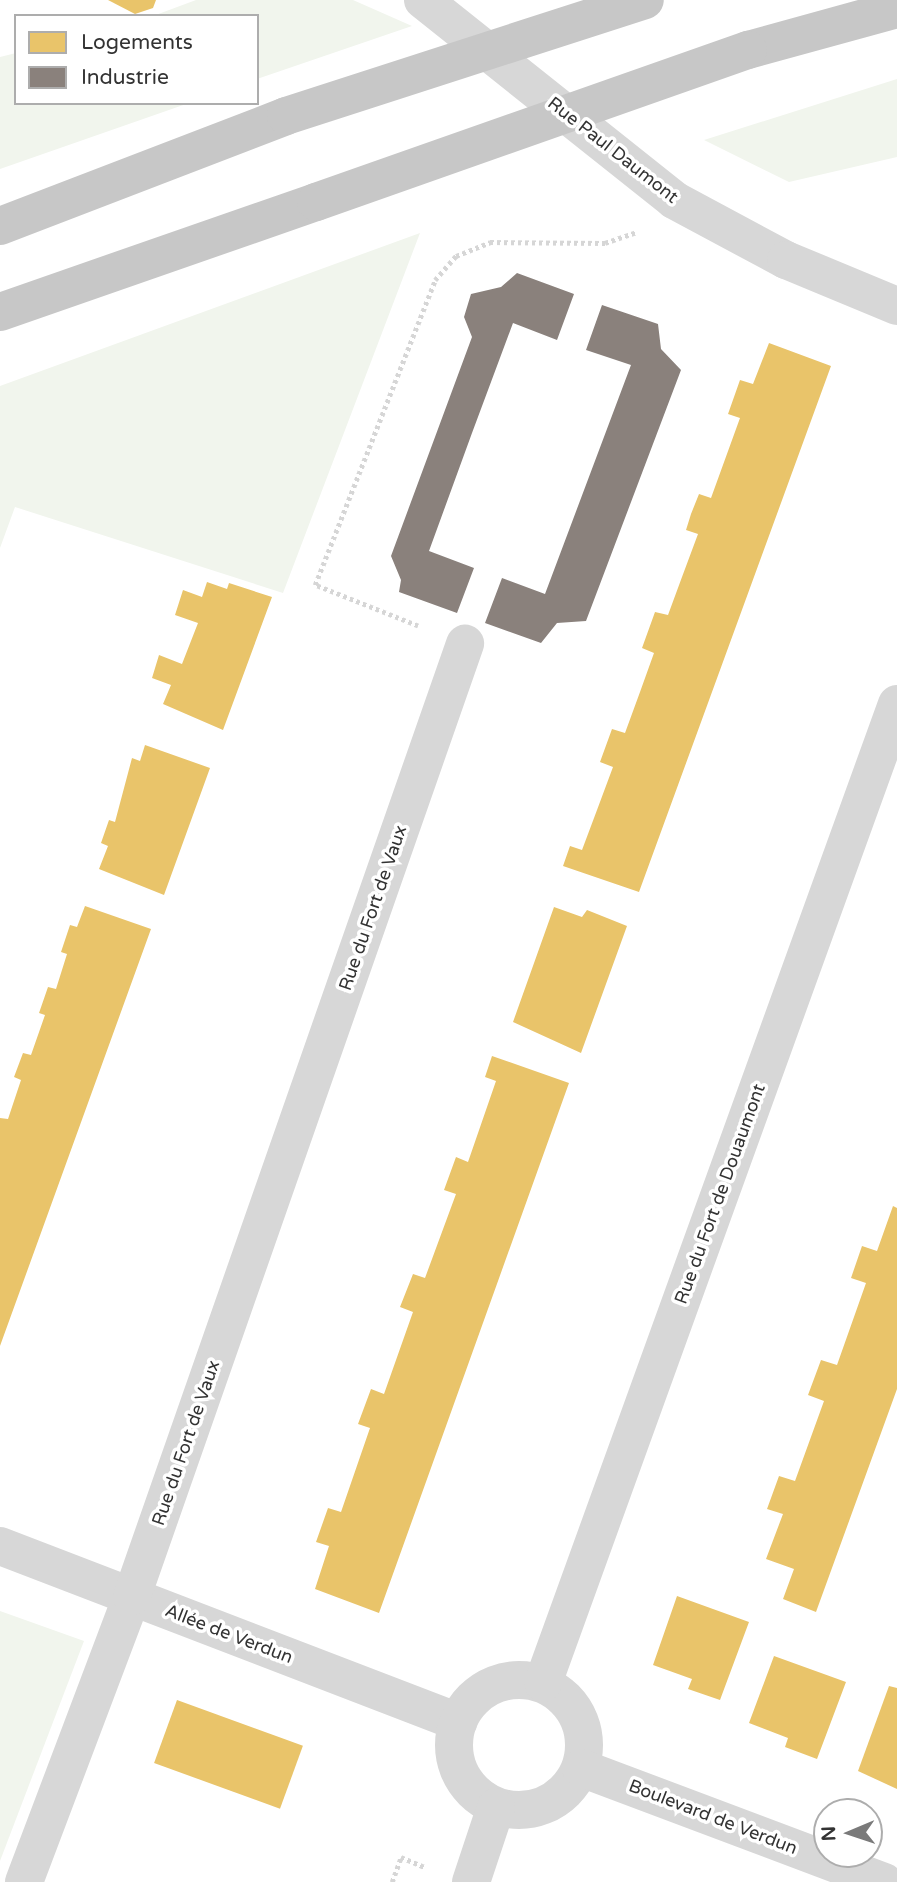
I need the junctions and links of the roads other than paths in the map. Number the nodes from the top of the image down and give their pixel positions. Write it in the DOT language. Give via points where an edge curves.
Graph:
graph roads {
  1 [pos="423,0"];
  2 [pos="645,0"];
  3 [pos="897,9"];
  4 [pos="0,226"];
  5 [pos="897,306"];
  6 [pos="0,312"];
  7 [pos="465,644"];
  8 [pos="897,704"];
  9 [pos="0,1546"];
  10 [pos="132,1596"];
  11 [pos="542,1683"];
  12 [pos="457,1722"];
  13 [pos="581,1768"];
  14 [pos="496,1807"];
  15 [pos="24,1882"];
  16 [pos="471,1882"];
  17 [pos="884,1882"];
  1 -- 5 [label="street, Rue Paul Daumont" via="674,200 786,260"];
  2 -- 4 [label="highway, bridge" via="286,117"];
  3 -- 6 [label="highway, bridge" via="748,50"];
  7 -- 10 [label="street, Rue du Fort de Vaux"];
  8 -- 11 [label="street, Rue du Fort de Douaumont"];
  9 -- 10 [label="street, Allée de Verdun"];
  10 -- 12 [label="street, Allée de Verdun"];
  10 -- 15 [label="street, Rue du Fort de Vaux"];
  11 -- 12 [label="street" via="517,1679 492,1685 471,1700"];
  11 -- 13 [label="street" via="565,1697 579,1718 585,1743"];
  12 -- 14 [label="street" via="454,1748 459,1773 474,1794"];
  13 -- 14 [label="street" via="568,1790 547,1805 522,1811"];
  13 -- 17 [label="street, Boulevard de Verdun"];
  14 -- 16 [label="street"];
}
